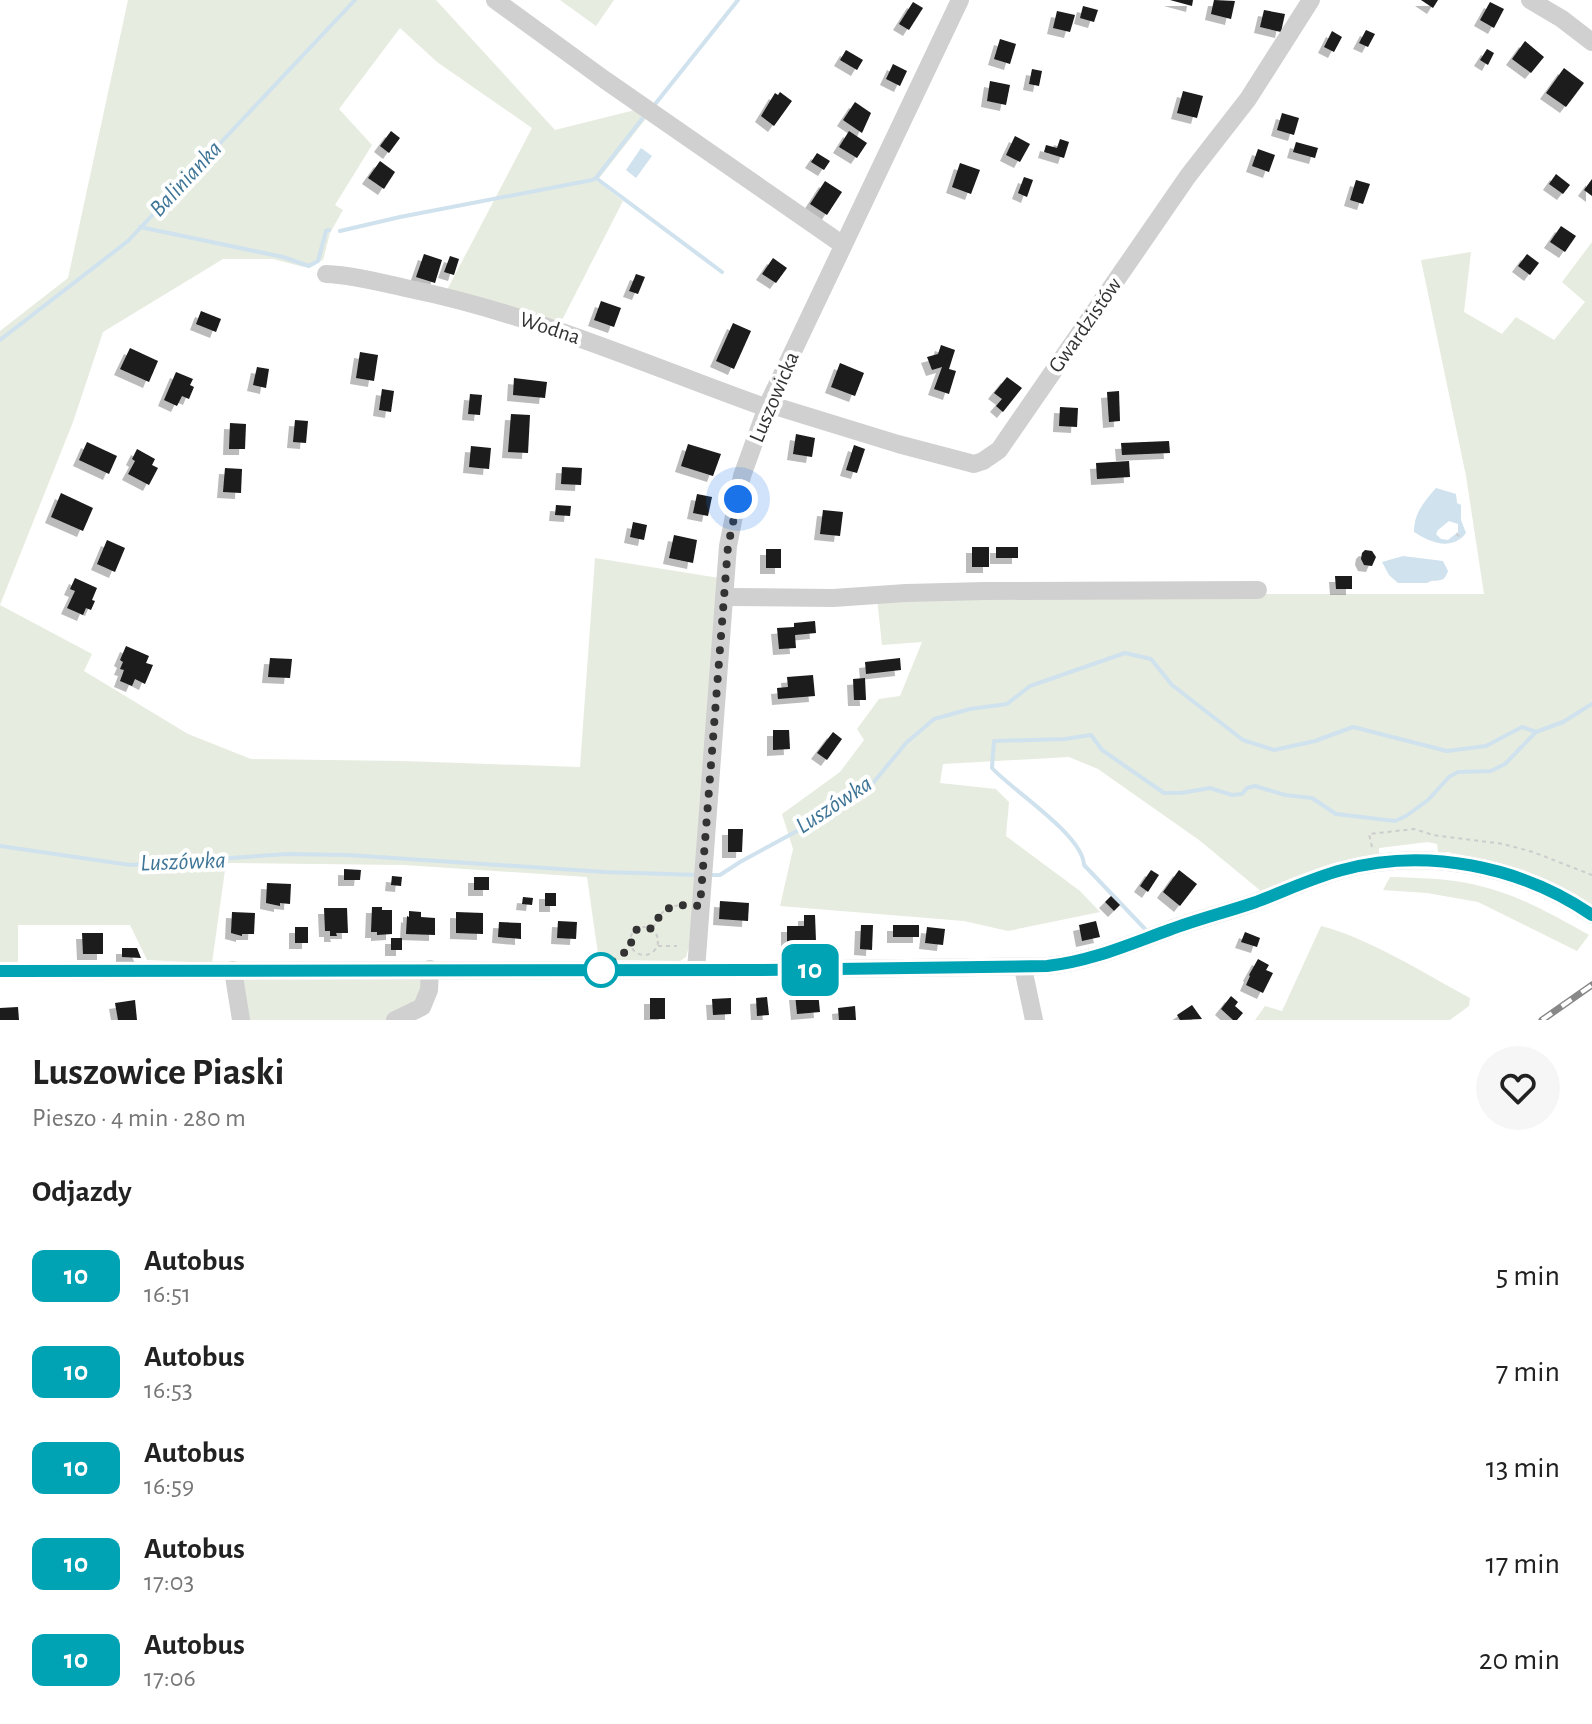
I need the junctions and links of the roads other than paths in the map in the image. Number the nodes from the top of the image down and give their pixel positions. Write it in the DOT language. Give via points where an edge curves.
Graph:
graph roads {
  1 [pos="495,0"];
  2 [pos="960,0"];
  3 [pos="1311,0"];
  4 [pos="1530,0"];
  5 [pos="1592,42"];
  6 [pos="843,245"];
  7 [pos="326,274"];
  8 [pos="767,406"];
  9 [pos="1258,590"];
  10 [pos="724,597"];
  11 [pos="1592,915"];
  12 [pos="1023,968"];
  13 [pos="430,969"];
  14 [pos="233,970"];
  15 [pos="696,970"];
  16 [pos="0,971"];
  17 [pos="241,1020"];
  18 [pos="395,1020"];
  19 [pos="1034,1020"];
  1 -- 6 [label="street"];
  2 -- 6 [label="street, Luszowicka"];
  3 -- 8 [label="street, Gwardzistów" via="1248,99 991,457 974,464 962,462"];
  4 -- 5 [label="street"];
  6 -- 8 [label="street, Luszowicka"];
  7 -- 8 [label="street, Wodna" via="451,297"];
  8 -- 10 [label="street, Luszowicka" via="742,476"];
  9 -- 10 [label="street"];
  10 -- 15 [label="street, Luszowicka"];
  11 -- 12 [label="street" via="1518,877 1459,863 1396,861 1343,870 1070,964"];
  12 -- 15 [label="street"];
  12 -- 19 [label="street"];
  13 -- 14 [label="street"];
  13 -- 15 [label="street"];
  13 -- 18 [label="street" via="422,1007"];
  14 -- 16 [label="street"];
  14 -- 17 [label="street"];
}
